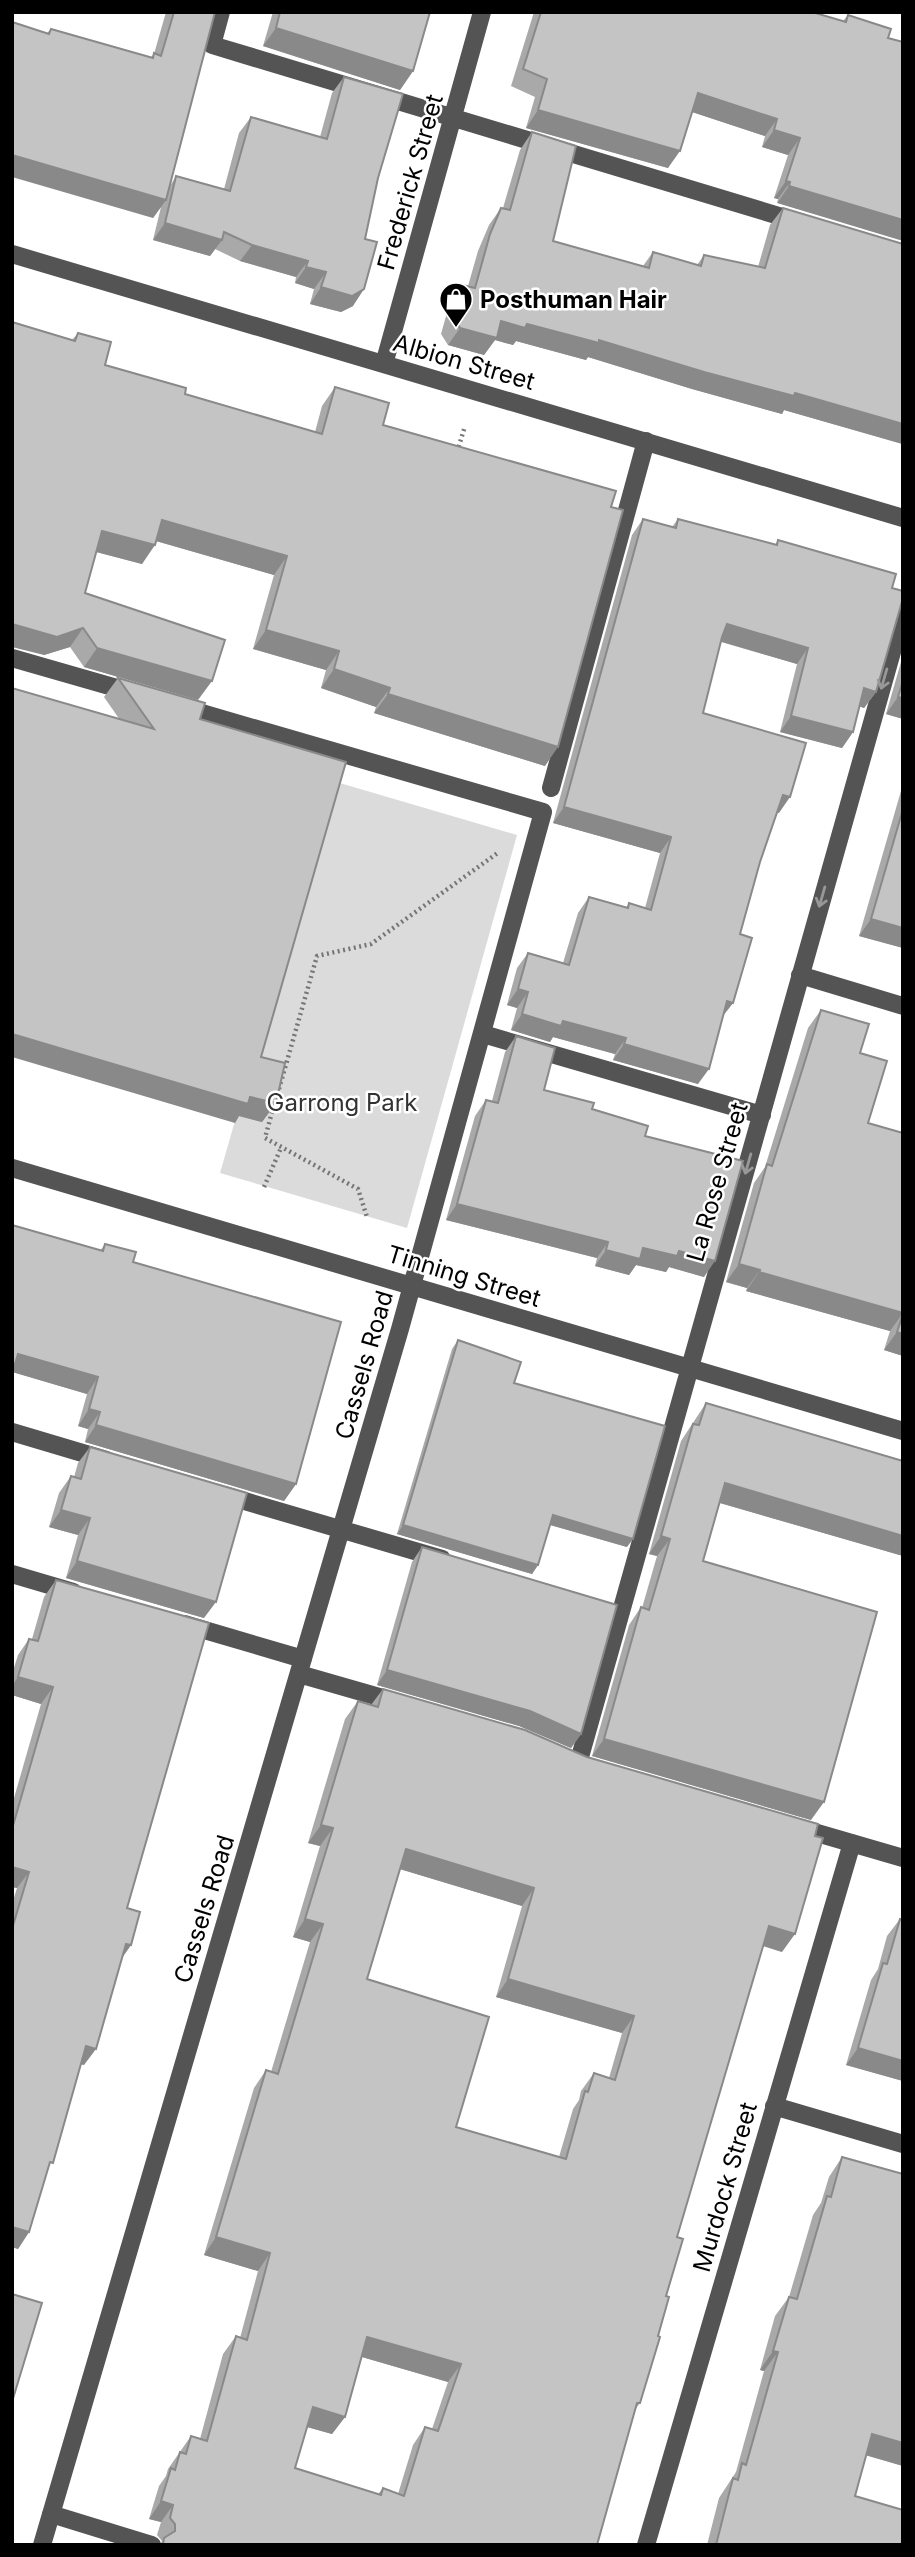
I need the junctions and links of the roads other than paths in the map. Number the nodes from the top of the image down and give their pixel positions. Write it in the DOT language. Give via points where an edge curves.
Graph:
graph roads {
  1 [pos="221,12"];
  2 [pos="482,12"];
  3 [pos="453,119"];
  4 [pos="823,229"];
  5 [pos="12,254"];
  6 [pos="384,364"];
  7 [pos="646,441"];
  8 [pos="903,518"];
  9 [pos="903,613"];
  10 [pos="12,658"];
  11 [pos="551,788"];
  12 [pos="800,975"];
  13 [pos="903,1006"];
  14 [pos="483,1034"];
  15 [pos="762,1115"];
  16 [pos="12,1168"];
  17 [pos="413,1287"];
  18 [pos="691,1369"];
  19 [pos="903,1431"];
  20 [pos="12,1432"];
  21 [pos="118,1464"];
  22 [pos="211,1491"];
  23 [pos="341,1529"];
  24 [pos="465,1566"];
  25 [pos="12,1574"];
  26 [pos="96,1599"];
  27 [pos="161,1618"];
  28 [pos="301,1666"];
  29 [pos="424,1710"];
  30 [pos="578,1764"];
  31 [pos="773,1820"];
  32 [pos="852,1843"];
  33 [pos="903,1858"];
  34 [pos="774,2106"];
  35 [pos="903,2144"];
  36 [pos="51,2514"];
  37 [pos="42,2545"];
  38 [pos="152,2545"];
  39 [pos="646,2545"];
  1 -- 3 [label="street" via="212,46"];
  2 -- 3 [label="street, Frederick Street"];
  3 -- 4 [label="street"];
  3 -- 6 [label="street, Frederick Street"];
  5 -- 6 [label="street, Albion Street"];
  6 -- 7 [label="street, Albion Street"];
  7 -- 8 [label="street, Albion Street"];
  7 -- 11 [label="street"];
  9 -- 12 [label="street, La Rose Street, one-way"];
  10 -- 14 [label="street, Cassels Road" via="543,812"];
  12 -- 13 [label="street"];
  12 -- 15 [label="street, La Rose Street"];
  14 -- 15 [label="street"];
  14 -- 17 [label="street, Cassels Road"];
  15 -- 18 [label="street, La Rose Street, one-way"];
  16 -- 17 [label="street, Tinning Street"];
  17 -- 18 [label="street, Tinning Street"];
  17 -- 23 [label="street, Cassels Road"];
  18 -- 19 [label="street, Tinning Street"];
  18 -- 30 [label="street, La Rose Street" via="615,1610"];
  20 -- 21 [label="street"];
  22 -- 23 [label="street"];
  23 -- 24 [label="street"];
  23 -- 28 [label="street, Cassels Road"];
  25 -- 26 [label="street"];
  27 -- 28 [label="street"];
  28 -- 29 [label="street"];
  28 -- 36 [label="street, Cassels Road"];
  31 -- 32 [label="street"];
  32 -- 33 [label="street"];
  32 -- 34 [label="street, Murdock Street"];
  34 -- 35 [label="street"];
  34 -- 39 [label="street, Murdock Street"];
  36 -- 37 [label="street, Cassels Road"];
  36 -- 38 [label="street"];
}
